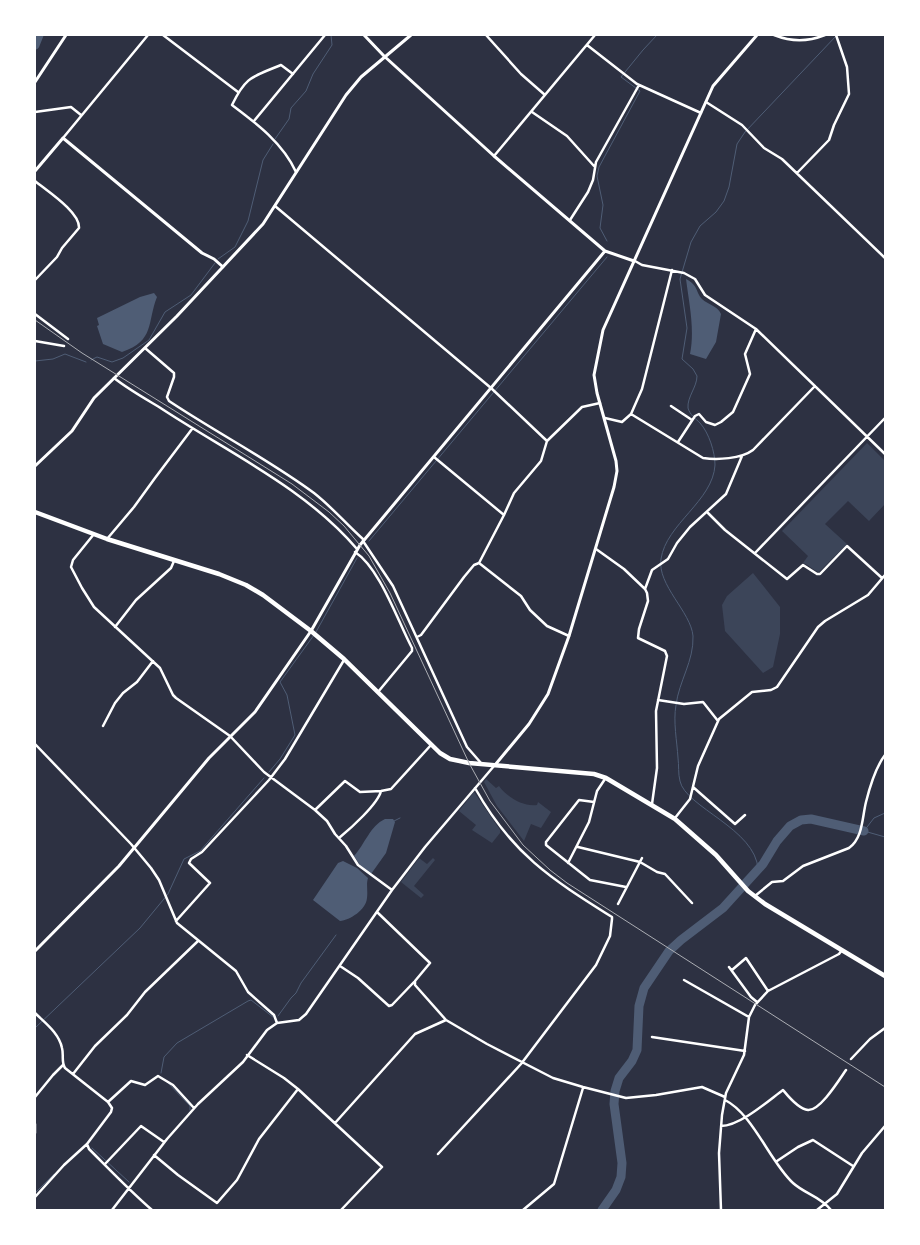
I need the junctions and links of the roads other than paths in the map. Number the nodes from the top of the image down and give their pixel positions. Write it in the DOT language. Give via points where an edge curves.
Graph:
graph roads {
  1 [pos="66,35"];
  2 [pos="148,35"];
  3 [pos="163,35"];
  4 [pos="325,35"];
  5 [pos="364,35"];
  6 [pos="411,35"];
  7 [pos="486,35"];
  8 [pos="595,35"];
  9 [pos="757,35"];
  10 [pos="774,35"];
  11 [pos="825,35"];
  12 [pos="837,36"];
  13 [pos="587,45"];
  14 [pos="384,56"];
  15 [pos="293,74"];
  16 [pos="35,82"];
  17 [pos="639,85"];
  18 [pos="238,92"];
  19 [pos="545,95"];
  20 [pos="706,102"];
  21 [pos="35,112"];
  22 [pos="532,112"];
  23 [pos="701,113"];
  24 [pos="81,115"];
  25 [pos="254,122"];
  26 [pos="63,138"];
  27 [pos="494,156"];
  28 [pos="595,166"];
  29 [pos="35,171"];
  30 [pos="296,172"];
  31 [pos="797,173"];
  32 [pos="35,181"];
  33 [pos="275,206"];
  34 [pos="570,220"];
  35 [pos="605,251"];
  36 [pos="885,258"];
  37 [pos="634,261"];
  38 [pos="223,267"];
  39 [pos="672,270"];
  40 [pos="35,280"];
  41 [pos="35,314"];
  42 [pos="756,329"];
  43 [pos="68,339"];
  44 [pos="35,341"];
  45 [pos="64,346"];
  46 [pos="145,348"];
  47 [pos="114,378"];
  48 [pos="815,386"];
  49 [pos="491,388"];
  50 [pos="600,403"];
  51 [pos="671,406"];
  52 [pos="632,414"];
  53 [pos="605,418"];
  54 [pos="885,418"];
  55 [pos="692,420"];
  56 [pos="192,429"];
  57 [pos="867,436"];
  58 [pos="547,441"];
  59 [pos="678,443"];
  60 [pos="885,454"];
  61 [pos="742,456"];
  62 [pos="434,457"];
  63 [pos="35,466"];
  64 [pos="35,512"];
  65 [pos="707,512"];
  66 [pos="504,515"];
  67 [pos="94,534"];
  68 [pos="107,539"];
  69 [pos="364,540"];
  70 [pos="596,549"];
  71 [pos="356,551"];
  72 [pos="755,553"];
  73 [pos="175,560"];
  74 [pos="480,563"];
  75 [pos="885,575"];
  76 [pos="882,578"];
  77 [pos="645,589"];
  78 [pos="114,627"];
  79 [pos="311,631"];
  80 [pos="569,636"];
  81 [pos="417,637"];
  82 [pos="344,659"];
  83 [pos="152,661"];
  84 [pos="378,692"];
  85 [pos="658,700"];
  86 [pos="718,722"];
  87 [pos="103,726"];
  88 [pos="230,736"];
  89 [pos="35,744"];
  90 [pos="431,745"];
  91 [pos="885,755"];
  92 [pos="482,764"];
  93 [pos="495,766"];
  94 [pos="271,778"];
  95 [pos="606,778"];
  96 [pos="693,787"];
  97 [pos="475,788"];
  98 [pos="382,791"];
  99 [pos="594,802"];
  100 [pos="652,804"];
  101 [pos="315,810"];
  102 [pos="745,816"];
  103 [pos="675,819"];
  104 [pos="339,838"];
  105 [pos="578,847"];
  106 [pos="134,848"];
  107 [pos="642,858"];
  108 [pos="640,862"];
  109 [pos="568,863"];
  110 [pos="626,887"];
  111 [pos="392,890"];
  112 [pos="755,896"];
  113 [pos="692,903"];
  114 [pos="618,904"];
  115 [pos="377,912"];
  116 [pos="176,921"];
  117 [pos="198,940"];
  118 [pos="35,950"];
  119 [pos="842,950"];
  120 [pos="340,966"];
  121 [pos="885,976"];
  122 [pos="684,980"];
  123 [pos="415,981"];
  124 [pos="768,991"];
  125 [pos="758,1002"];
  126 [pos="35,1013"];
  127 [pos="749,1017"];
  128 [pos="446,1020"];
  129 [pos="277,1023"];
  130 [pos="885,1028"];
  131 [pos="652,1037"];
  132 [pos="745,1050"];
  133 [pos="247,1055"];
  134 [pos="851,1059"];
  135 [pos="522,1062"];
  136 [pos="63,1065"];
  137 [pos="846,1070"];
  138 [pos="73,1074"];
  139 [pos="583,1087"];
  140 [pos="298,1089"];
  141 [pos="35,1097"];
  142 [pos="725,1098"];
  143 [pos="108,1102"];
  144 [pos="194,1108"];
  145 [pos="744,1117"];
  146 [pos="335,1123"];
  147 [pos="35,1124"];
  148 [pos="721,1126"];
  149 [pos="884,1128"];
  150 [pos="35,1133"];
  151 [pos="164,1142"];
  152 [pos="87,1144"];
  153 [pos="438,1154"];
  154 [pos="154,1155"];
  155 [pos="777,1161"];
  156 [pos="104,1164"];
  157 [pos="853,1166"];
  158 [pos="128,1189"];
  159 [pos="35,1196"];
  160 [pos="826,1204"];
  161 [pos="112,1210"];
  162 [pos="152,1210"];
  163 [pos="342,1210"];
  164 [pos="523,1210"];
  165 [pos="721,1210"];
  166 [pos="817,1210"];
  167 [pos="831,1210"];
  1 -- 16 [label="street"];
  2 -- 24 [label="street"];
  3 -- 18 [label="street"];
  4 -- 15 [label="street"];
  5 -- 14 [label="street"];
  6 -- 14 [label="street"];
  7 -- 19 [label="street"];
  8 -- 13 [label="street"];
  9 -- 20 [label="street" via="719,77"];
  10 -- 11 [label="street" via="802,41"];
  12 -- 31 [label="street" via="847,67 850,94 829,140"];
  13 -- 17 [label="street"];
  13 -- 19 [label="street"];
  14 -- 27 [label="street"];
  14 -- 30 [label="street" via="346,95"];
  15 -- 18 [label="street" via="280,65 250,78"];
  15 -- 25 [label="street"];
  17 -- 23 [label="street"];
  17 -- 28 [label="street"];
  18 -- 25 [label="street" via="232,105"];
  19 -- 22 [label="street"];
  20 -- 23 [label="street"];
  20 -- 31 [label="street" via="745,128 764,148"];
  21 -- 24 [label="street" via="71,107"];
  22 -- 27 [label="street"];
  22 -- 28 [label="street" via="567,136"];
  23 -- 37 [label="street"];
  24 -- 26 [label="street"];
  25 -- 30 [label="street" via="290,159"];
  26 -- 29 [label="street"];
  26 -- 38 [label="street" via="186,241"];
  27 -- 34 [label="street"];
  28 -- 34 [label="street" via="588,192"];
  30 -- 33 [label="street"];
  31 -- 36 [label="street"];
  32 -- 40 [label="street" via="69,209 79,224 57,257"];
  33 -- 38 [label="street" via="263,224"];
  33 -- 49 [label="street"];
  34 -- 35 [label="street"];
  35 -- 37 [label="street"];
  35 -- 49 [label="street"];
  37 -- 39 [label="street"];
  37 -- 50 [label="street" via="603,330 594,375"];
  38 -- 46 [label="street"];
  39 -- 42 [label="street" via="695,279 708,298"];
  39 -- 52 [label="street" via="642,389"];
  41 -- 43 [label="street"];
  42 -- 48 [label="street"];
  42 -- 55 [label="street" via="745,354 750,374 732,412 724,421 715,424 708,423 699,414"];
  44 -- 45 [label="street"];
  46 -- 47 [label="street"];
  46 -- 69 [label="street" via="174,373 168,399 304,486"];
  47 -- 56 [label="street"];
  47 -- 63 [label="street" via="94,398 72,431"];
  48 -- 57 [label="street"];
  48 -- 61 [label="street" via="753,450"];
  49 -- 58 [label="street"];
  49 -- 62 [label="street"];
  50 -- 53 [label="street"];
  50 -- 58 [label="street" via="582,407"];
  51 -- 55 [label="street"];
  52 -- 53 [label="street" via="622,422"];
  52 -- 59 [label="street"];
  53 -- 70 [label="street" via="616,460 616,477"];
  54 -- 57 [label="street"];
  55 -- 59 [label="street"];
  56 -- 68 [label="street"];
  56 -- 71 [label="street" via="305,499 330,520"];
  57 -- 60 [label="street"];
  57 -- 72 [label="street"];
  58 -- 66 [label="street" via="541,461 514,493"];
  59 -- 61 [label="street" via="703,458"];
  61 -- 65 [label="street" via="729,488"];
  62 -- 66 [label="street"];
  62 -- 69 [label="street"];
  64 -- 67 [label="main road"];
  65 -- 72 [label="street"];
  65 -- 77 [label="street" via="682,537 666,560 656,566"];
  66 -- 74 [label="street"];
  67 -- 68 [label="main road"];
  67 -- 78 [label="street" via="71,567 90,601"];
  68 -- 73 [label="main road"];
  69 -- 71 [label="street"];
  69 -- 81 [label="street" via="393,586"];
  70 -- 77 [label="street"];
  70 -- 80 [label="street"];
  71 -- 79 [label="street"];
  71 -- 84 [label="street" via="381,584 412,648"];
  72 -- 76 [label="street" via="787,578 803,565 820,574 847,546"];
  73 -- 78 [label="street"];
  73 -- 79 [label="main road" via="246,585"];
  74 -- 80 [label="street" via="521,596 547,626"];
  74 -- 81 [label="street" via="474,565"];
  75 -- 76 [label="street"];
  76 -- 86 [label="street" via="868,595 818,627 777,687 752,692"];
  77 -- 85 [label="street" via="648,598 638,638 665,651 668,656"];
  78 -- 83 [label="street"];
  79 -- 82 [label="main road"];
  79 -- 88 [label="street" via="261,704"];
  80 -- 93 [label="street" via="548,694"];
  81 -- 92 [label="street" via="469,750"];
  82 -- 84 [label="main road"];
  82 -- 94 [label="street" via="286,760"];
  83 -- 87 [label="street" via="137,682 115,703"];
  83 -- 88 [label="street" via="162,670 176,698"];
  84 -- 90 [label="main road"];
  85 -- 86 [label="street" via="684,704 703,702"];
  85 -- 100 [label="street"];
  86 -- 96 [label="street" via="698,766"];
  88 -- 94 [label="street"];
  88 -- 106 [label="street"];
  89 -- 106 [label="street"];
  90 -- 92 [label="main road" via="450,759"];
  90 -- 98 [label="street" via="393,787"];
  91 -- 112 [label="street" via="866,801 856,842 849,848 803,866 783,880 772,882"];
  92 -- 93 [label="main road"];
  93 -- 95 [label="main road" via="594,774"];
  93 -- 97 [label="street"];
  94 -- 101 [label="street"];
  94 -- 116 [label="street" via="189,863 210,884"];
  95 -- 99 [label="street" via="597,789"];
  95 -- 100 [label="main road"];
  96 -- 102 [label="street" via="735,824"];
  96 -- 103 [label="street" via="690,799"];
  97 -- 111 [label="street"];
  97 -- 135 [label="street" via="498,824 526,857 554,880 612,917 610,936 596,965"];
  98 -- 101 [label="street" via="360,792 345,781"];
  98 -- 104 [label="street"];
  99 -- 105 [label="street"];
  99 -- 109 [label="street" via="579,800 546,842"];
  100 -- 103 [label="main road"];
  101 -- 104 [label="street" via="328,821"];
  103 -- 112 [label="main road" via="716,854"];
  104 -- 111 [label="street" via="358,865"];
  105 -- 108 [label="street"];
  105 -- 109 [label="street"];
  106 -- 116 [label="street" via="159,880"];
  106 -- 118 [label="street"];
  107 -- 108 [label="street"];
  108 -- 110 [label="street"];
  108 -- 113 [label="street" via="668,875"];
  109 -- 110 [label="street" via="590,880"];
  110 -- 114 [label="street"];
  111 -- 115 [label="street"];
  112 -- 119 [label="main road"];
  115 -- 120 [label="street"];
  115 -- 123 [label="street" via="429,961"];
  116 -- 117 [label="street"];
  117 -- 129 [label="street" via="236,971 250,994 274,1015"];
  117 -- 138 [label="street" via="145,992"];
  119 -- 121 [label="main road"];
  119 -- 124 [label="street"];
  120 -- 123 [label="street" via="389,1006"];
  120 -- 129 [label="street" via="302,1018 295,1022"];
  122 -- 127 [label="street"];
  123 -- 128 [label="street"];
  124 -- 125 [label="street"];
  124 -- 125 [label="street" via="746,958 730,969"];
  125 -- 127 [label="street"];
  126 -- 136 [label="street" via="56,1035 62,1048"];
  127 -- 132 [label="street"];
  128 -- 135 [label="street"];
  128 -- 146 [label="street" via="415,1034"];
  129 -- 133 [label="street" via="262,1035"];
  130 -- 134 [label="street"];
  131 -- 132 [label="street"];
  132 -- 142 [label="street"];
  133 -- 140 [label="street"];
  133 -- 144 [label="street" via="234,1072"];
  135 -- 139 [label="street" via="547,1075"];
  135 -- 153 [label="street"];
  136 -- 138 [label="street"];
  136 -- 141 [label="street"];
  137 -- 145 [label="street" via="813,1109 801,1107 783,1090"];
  138 -- 143 [label="street"];
  139 -- 142 [label="street" via="628,1098 704,1087"];
  139 -- 164 [label="street" via="554,1184"];
  140 -- 146 [label="street"];
  140 -- 154 [label="street" via="259,1139 237,1180 217,1203"];
  142 -- 145 [label="street"];
  142 -- 148 [label="street"];
  143 -- 144 [label="street" via="131,1081 145,1086 158,1076 174,1085"];
  143 -- 152 [label="street" via="111,1112"];
  144 -- 151 [label="street"];
  145 -- 148 [label="street"];
  145 -- 155 [label="street"];
  146 -- 163 [label="street" via="382,1167"];
  147 -- 150 [label="street"];
  148 -- 165 [label="street"];
  149 -- 157 [label="street"];
  151 -- 154 [label="street"];
  151 -- 156 [label="street" via="141,1126"];
  152 -- 156 [label="street"];
  152 -- 159 [label="street"];
  154 -- 158 [label="street"];
  155 -- 157 [label="street" via="813,1140"];
  155 -- 160 [label="street" via="794,1184"];
  156 -- 158 [label="street"];
  157 -- 160 [label="street" via="840,1190"];
  158 -- 161 [label="street"];
  158 -- 162 [label="street"];
  160 -- 166 [label="street"];
  160 -- 167 [label="street"];
}
